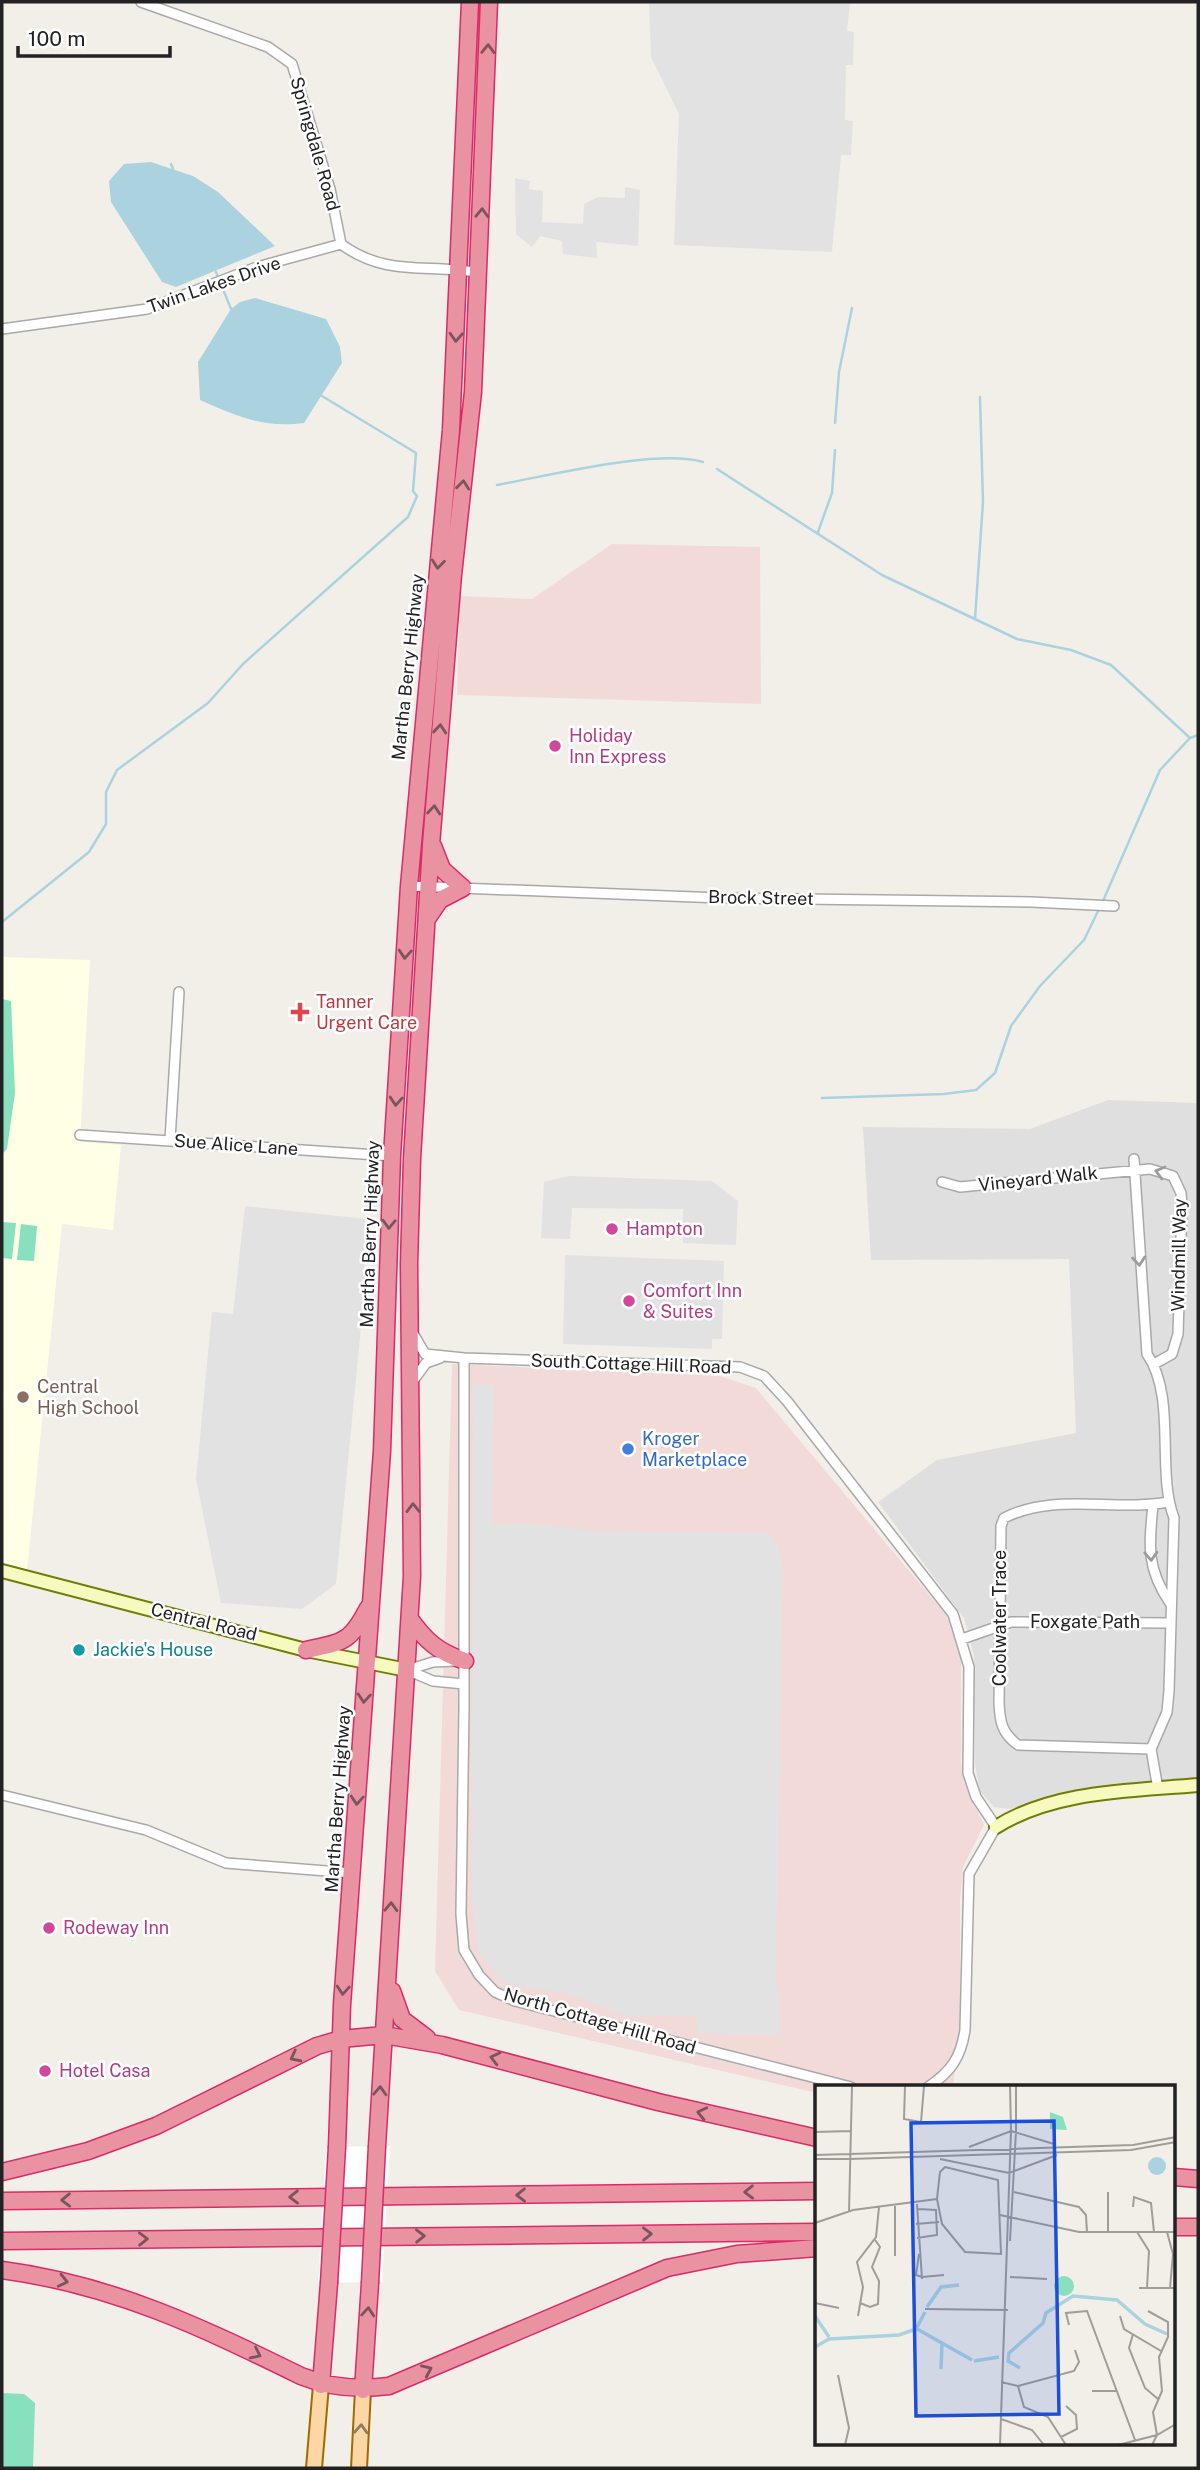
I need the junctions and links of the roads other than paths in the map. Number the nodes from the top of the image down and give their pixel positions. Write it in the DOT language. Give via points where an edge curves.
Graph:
graph roads {
  1 [pos="141,2"];
  2 [pos="470,2"];
  3 [pos="489,2"];
  4 [pos="341,244"];
  5 [pos="460,269"];
  6 [pos="480,273"];
  7 [pos="2,329"];
  8 [pos="431,839"];
  9 [pos="409,886"];
  10 [pos="428,887"];
  11 [pos="463,888"];
  12 [pos="1114,906"];
  13 [pos="425,922"];
  14 [pos="179,992"];
  15 [pos="80,1135"];
  16 [pos="170,1140"];
  17 [pos="392,1156"];
  18 [pos="412,1159"];
  19 [pos="1134,1164"];
  20 [pos="942,1182"];
  21 [pos="410,1327"];
  22 [pos="442,1357"];
  23 [pos="464,1358"];
  24 [pos="1154,1364"];
  25 [pos="411,1385"];
  26 [pos="1168,1502"];
  27 [pos="1153,1505"];
  28 [pos="2,1572"];
  29 [pos="370,1602"];
  30 [pos="1170,1603"];
  31 [pos="410,1619"];
  32 [pos="1170,1623"];
  33 [pos="998,1626"];
  34 [pos="962,1639"];
  35 [pos="306,1650"];
  36 [pos="465,1661"];
  37 [pos="367,1664"];
  38 [pos="407,1670"];
  39 [pos="464,1684"];
  40 [pos="1150,1749"];
  41 [pos="1198,1786"];
  42 [pos="1158,1789"];
  43 [pos="2,1795"];
  44 [pos="996,1827"];
  45 [pos="352,1873"];
  46 [pos="388,1975"];
  47 [pos="384,2035"];
  48 [pos="341,2039"];
  49 [pos="442,2045"];
  50 [pos="843,2085"];
  51 [pos="931,2085"];
  52 [pos="815,2138"];
  53 [pos="2,2172"];
  54 [pos="1176,2176"];
  55 [pos="1198,2179"];
  56 [pos="1176,2188"];
  57 [pos="1198,2188"];
  58 [pos="815,2192"];
  59 [pos="2,2201"];
  60 [pos="1176,2227"];
  61 [pos="1198,2227"];
  62 [pos="815,2232"];
  63 [pos="2,2241"];
  64 [pos="815,2248"];
  65 [pos="2,2270"];
  66 [pos="321,2385"];
  67 [pos="363,2390"];
  68 [pos="314,2468"];
  69 [pos="359,2468"];
  1 -- 4 [label="street, Springdale Road" via="268,47 292,64 330,189"];
  2 -- 5 [label="highway, Martha Berry Highway"];
  6 -- 3 [label="highway, Martha Berry Highway, one-way"];
  4 -- 5 [label="street" via="361,259 385,266"];
  4 -- 7 [label="street, Twin Lakes Drive" via="257,267 147,310"];
  5 -- 6 [label="street"];
  5 -- 9 [label="highway, Martha Berry Highway, one-way" via="451,430"];
  8 -- 6 [label="highway, Martha Berry Highway, one-way"];
  8 -- 10 [label="highway, Martha Berry Highway"];
  8 -- 11 [label="highway" via="442,869"];
  9 -- 10 [label="street, Brock Street"];
  9 -- 17 [label="highway, Martha Berry Highway, one-way"];
  10 -- 11 [label="street, Brock Street"];
  10 -- 13 [label="highway, Martha Berry Highway"];
  11 -- 12 [label="street, Brock Street"];
  11 -- 13 [label="highway" via="440,900"];
  13 -- 18 [label="highway, Martha Berry Highway"];
  14 -- 16 [label="street"];
  15 -- 16 [label="street, Sue Alice Lane"];
  16 -- 17 [label="street, Sue Alice Lane"];
  17 -- 18 [label="highway"];
  17 -- 29 [label="highway, Martha Berry Highway, one-way" via="382,1451"];
  18 -- 21 [label="highway, Martha Berry Highway"];
  19 -- 20 [label="street, Vineyard Walk" via="960,1187"];
  19 -- 24 [label="street, Windmill Way, one-way" via="1147,1354"];
  24 -- 19 [label="street, Windmill Way, one-way" via="1172,1354 1178,1334 1181,1193 1173,1176"];
  21 -- 22 [label="street" via="425,1353"];
  21 -- 25 [label="highway, Martha Berry Highway"];
  22 -- 23 [label="street, South Cottage Hill Road"];
  22 -- 25 [label="street" via="425,1363"];
  23 -- 34 [label="street, South Cottage Hill Road" via="740,1367 764,1376 935,1590 953,1614"];
  23 -- 36 [label="street"];
  24 -- 26 [label="street, Windmill Way" via="1166,1427"];
  31 -- 25 [label="highway, Martha Berry Highway, one-way"];
  26 -- 27 [label="street, Coolwater Trace"];
  26 -- 30 [label="street, Windmill Way" via="1174,1518"];
  27 -- 30 [label="street, Windmill Way, one-way" via="1150,1562"];
  27 -- 33 [label="street, Coolwater Trace" via="1072,1503 1004,1518"];
  28 -- 35 [label="street, Central Road"];
  29 -- 35 [label="highway" via="351,1637 343,1643"];
  29 -- 37 [label="highway, Martha Berry Highway"];
  30 -- 32 [label="street, Windmill Way"];
  31 -- 36 [label="highway" via="440,1653"];
  31 -- 38 [label="highway, Martha Berry Highway"];
  32 -- 33 [label="street, Foxgate Path" via="1011,1622"];
  32 -- 40 [label="street, Windmill Way" via="1167,1712"];
  33 -- 34 [label="street, Foxgate Path"];
  33 -- 40 [label="street, Coolwater Trace" via="1000,1725 1006,1737 1018,1745"];
  34 -- 44 [label="street, South Cottage Hill Road" via="968,1667 968,1773 976,1797"];
  35 -- 37 [label="street, Central Road"];
  36 -- 38 [label="street, Central Road" via="433,1662"];
  36 -- 39 [label="street"];
  37 -- 38 [label="street, Central Road"];
  37 -- 45 [label="highway, Martha Berry Highway, one-way"];
  38 -- 39 [label="street, Central Road" via="433,1682"];
  46 -- 38 [label="highway, Martha Berry Highway, one-way"];
  39 -- 50 [label="street, North Cottage Hill Road" via="464,1950 495,1992 515,2001"];
  40 -- 42 [label="street"];
  41 -- 42 [label="street"];
  42 -- 44 [label="street" via="1047,1803"];
  43 -- 45 [label="street" via="146,1830 226,1863"];
  44 -- 51 [label="street" via="969,1874 962,2050"];
  45 -- 48 [label="highway, Martha Berry Highway, one-way"];
  46 -- 47 [label="highway, Martha Berry Highway"];
  46 -- 49 [label="highway" via="402,2019"];
  47 -- 48 [label="highway"];
  47 -- 49 [label="highway"];
  67 -- 47 [label="highway, Martha Berry Highway, one-way, bridge"];
  48 -- 53 [label="highway, one-way" via="317,2046 156,2126 88,2151"];
  48 -- 66 [label="highway, Martha Berry Highway, bridge"];
  52 -- 49 [label="highway, one-way"];
  54 -- 55 [label="highway"];
  56 -- 57 [label="highway"];
  58 -- 59 [label="highway, one-way"];
  60 -- 61 [label="highway"];
  63 -- 62 [label="highway, one-way"];
  67 -- 64 [label="highway, one-way" via="389,2386 667,2268 737,2254"];
  65 -- 66 [label="highway, one-way" via="73,2283 161,2310"];
  66 -- 67 [label="highway"];
  66 -- 68 [label="main road, Martha Berry Highway"];
  69 -- 67 [label="main road, Martha Berry Highway, one-way"];
}
